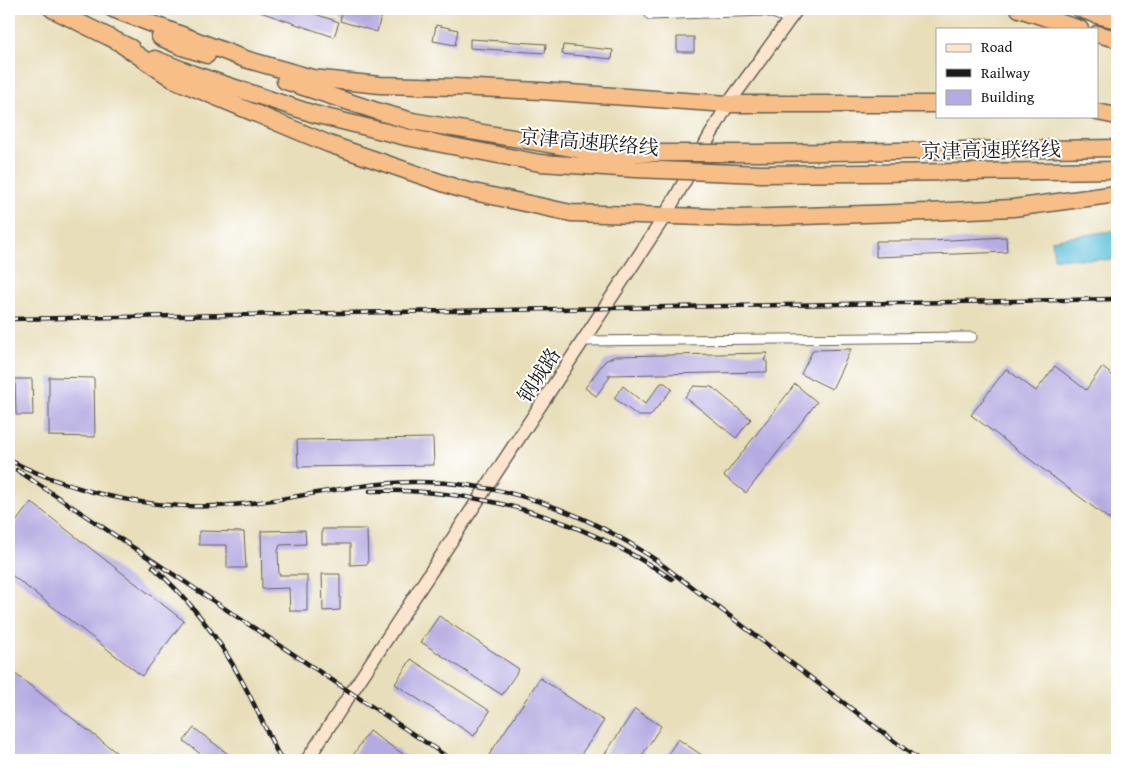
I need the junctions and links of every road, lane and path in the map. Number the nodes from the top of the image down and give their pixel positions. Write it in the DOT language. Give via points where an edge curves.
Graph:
graph roads {
  1 [pos="52,9"];
  2 [pos="102,9"];
  3 [pos="113,9"];
  4 [pos="1019,9"];
  5 [pos="1080,9"];
  6 [pos="765,10"];
  7 [pos="794,14"];
  8 [pos="650,15"];
  9 [pos="1117,20"];
  10 [pos="1077,28"];
  11 [pos="1098,34"];
  12 [pos="1117,40"];
  13 [pos="121,44"];
  14 [pos="728,104"];
  15 [pos="936,104"];
  16 [pos="1098,112"];
  17 [pos="1117,116"];
  18 [pos="1117,148"];
  19 [pos="1117,170"];
  20 [pos="1117,194"];
  21 [pos="665,216"];
  22 [pos="972,337"];
  23 [pos="584,341"];
  24 [pos="307,760"];
  1 -- 13 [label="highway, 京津高速联络线"];
  2 -- 18 [label="highway, 京津高速联络线, bridge" via="182,47 383,113 412,121 602,153"];
  3 -- 14 [label="highway" via="245,59 312,78 380,85"];
  4 -- 10 [label="highway"];
  5 -- 9 [label="highway"];
  6 -- 7 [label="street"];
  6 -- 8 [label="street"];
  7 -- 14 [label="street, 钢城路"];
  11 -- 12 [label="highway"];
  13 -- 19 [label="highway, 京津高速联络线, bridge" via="193,74 295,108 406,137 540,163 761,174"];
  13 -- 21 [label="highway" via="173,79 329,144 460,188 571,213"];
  14 -- 15 [label="highway"];
  14 -- 21 [label="street, 钢城路"];
  16 -- 17 [label="highway"];
  20 -- 21 [label="highway" via="1013,208 738,218"];
  21 -- 23 [label="street, 钢城路"];
  22 -- 23 [label="street"];
  23 -- 24 [label="street, 钢城路"];
}
